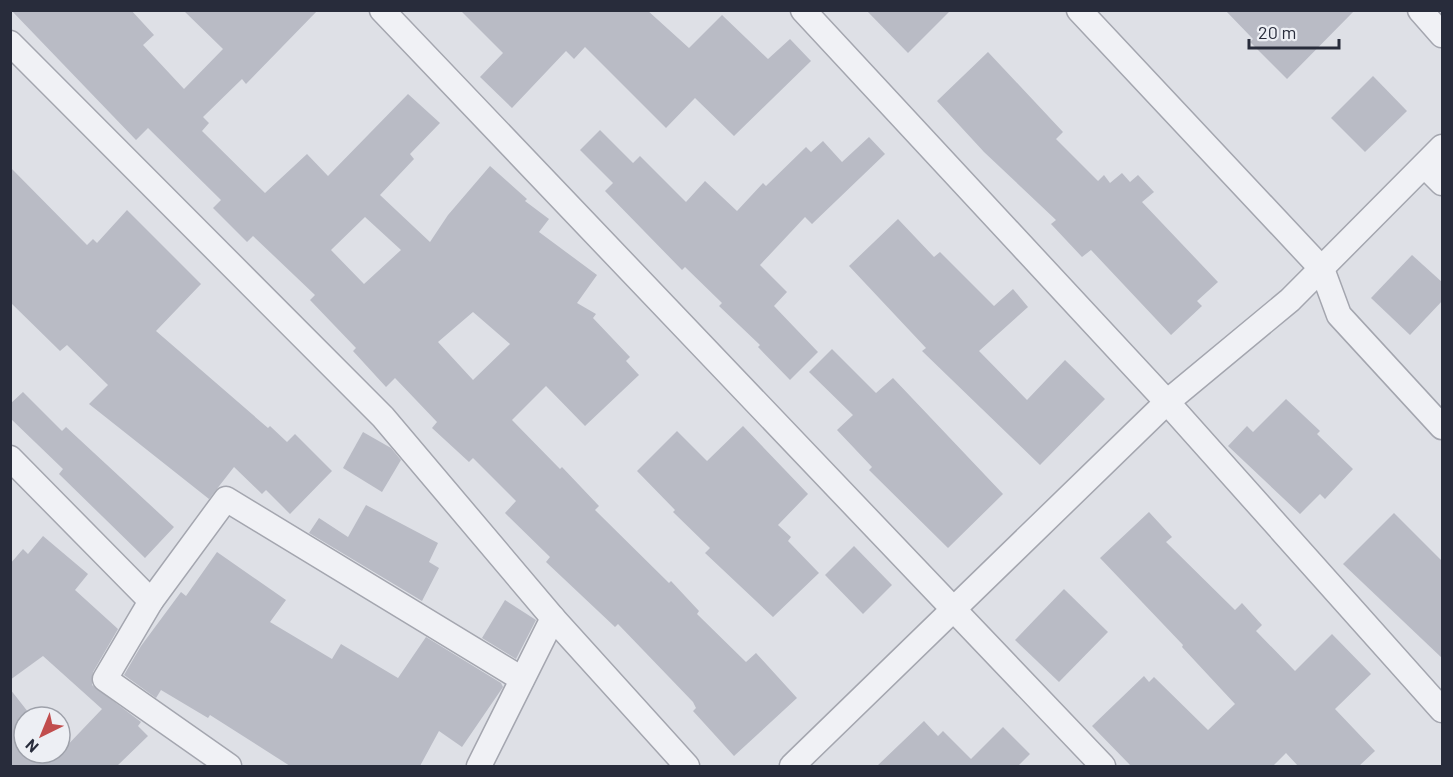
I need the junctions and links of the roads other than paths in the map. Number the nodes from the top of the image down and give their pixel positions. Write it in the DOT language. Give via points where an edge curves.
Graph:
graph roads {
  1 [pos="382,10"];
  2 [pos="803,10"];
  3 [pos="1079,10"];
  4 [pos="1420,10"];
  5 [pos="1443,35"];
  6 [pos="10,43"];
  7 [pos="1443,147"];
  8 [pos="1425,166"];
  9 [pos="1443,183"];
  10 [pos="1322,269"];
  11 [pos="1167,402"];
  12 [pos="1443,427"];
  13 [pos="10,458"];
  14 [pos="151,600"];
  15 [pos="954,611"];
  16 [pos="553,618"];
  17 [pos="522,679"];
  18 [pos="1443,710"];
  19 [pos="229,766"];
  20 [pos="479,766"];
  21 [pos="687,766"];
  22 [pos="792,766"];
  23 [pos="1103,766"];
  1 -- 15 [label="street"];
  2 -- 11 [label="street"];
  3 -- 10 [label="street"];
  4 -- 5 [label="street"];
  6 -- 16 [label="street" via="383,417"];
  7 -- 8 [label="street"];
  8 -- 9 [label="street"];
  8 -- 10 [label="street"];
  10 -- 11 [label="street"];
  10 -- 12 [label="street" via="1339,315"];
  11 -- 15 [label="street"];
  11 -- 18 [label="street"];
  13 -- 14 [label="street"];
  14 -- 17 [label="street" via="226,499"];
  14 -- 19 [label="street" via="105,679"];
  15 -- 22 [label="street"];
  15 -- 23 [label="street"];
  16 -- 17 [label="street"];
  16 -- 21 [label="street"];
  17 -- 20 [label="street"];
}
